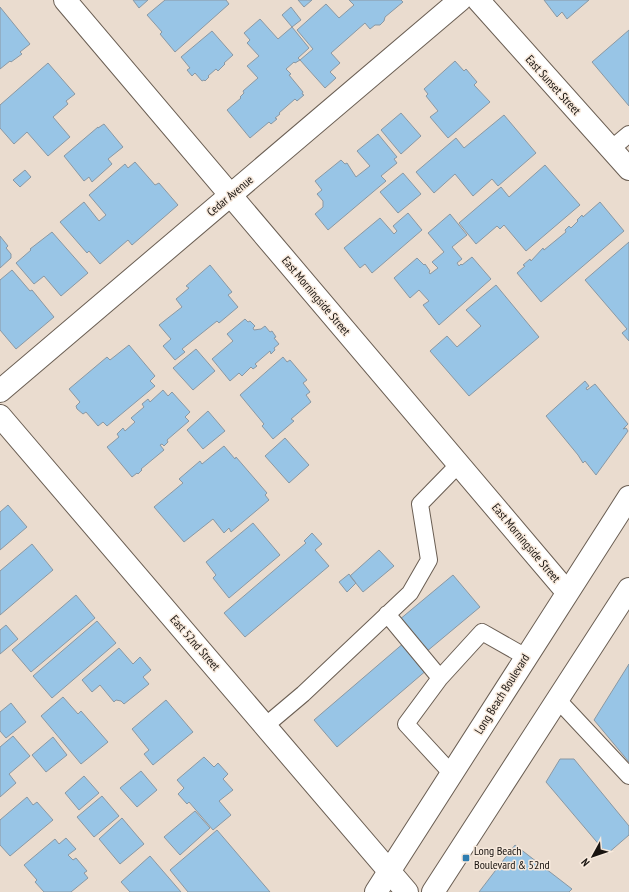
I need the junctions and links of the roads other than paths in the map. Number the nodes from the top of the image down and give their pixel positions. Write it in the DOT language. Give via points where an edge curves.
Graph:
graph roads {
  1 [pos="65,0"];
  2 [pos="460,0"];
  3 [pos="478,0"];
  4 [pos="629,134"];
  5 [pos="611,149"];
  6 [pos="629,169"];
  7 [pos="230,195"];
  8 [pos="0,391"];
  9 [pos="0,416"];
  10 [pos="459,464"];
  11 [pos="629,497"];
  12 [pos="629,589"];
  13 [pos="568,592"];
  14 [pos="387,614"];
  15 [pos="526,657"];
  16 [pos="440,678"];
  17 [pos="557,699"];
  18 [pos="265,726"];
  19 [pos="452,774"];
  20 [pos="629,776"];
  21 [pos="389,871"];
  22 [pos="376,892"];
  23 [pos="407,892"];
  24 [pos="433,892"];
  1 -- 7 [label="street, East Morningside Street"];
  2 -- 7 [label="street, Cedar Avenue"];
  3 -- 5 [label="street, East Sunset Street"];
  4 -- 5 [label="lane"];
  5 -- 6 [label="street, East Sunset Street"];
  7 -- 8 [label="street, Cedar Avenue"];
  7 -- 10 [label="street, East Morningside Street"];
  9 -- 18 [label="street, East 52nd Street"];
  10 -- 13 [label="street, East Morningside Street"];
  10 -- 14 [label="lane" via="420,504 429,560 410,593"];
  11 -- 13 [label="street, Long Beach Boulevard"];
  12 -- 17 [label="street"];
  13 -- 15 [label="street, Long Beach Boulevard"];
  14 -- 16 [label="lane"];
  14 -- 18 [label="lane" via="303,694"];
  15 -- 16 [label="lane" via="482,632"];
  15 -- 19 [label="street, Long Beach Boulevard"];
  16 -- 19 [label="lane" via="406,724"];
  17 -- 20 [label="lane"];
  17 -- 24 [label="street"];
  18 -- 21 [label="street, East 52nd Street"];
  19 -- 21 [label="street, Long Beach Boulevard"];
  21 -- 22 [label="street, Long Beach Boulevard"];
  21 -- 23 [label="street, East 52nd Street"];
}
